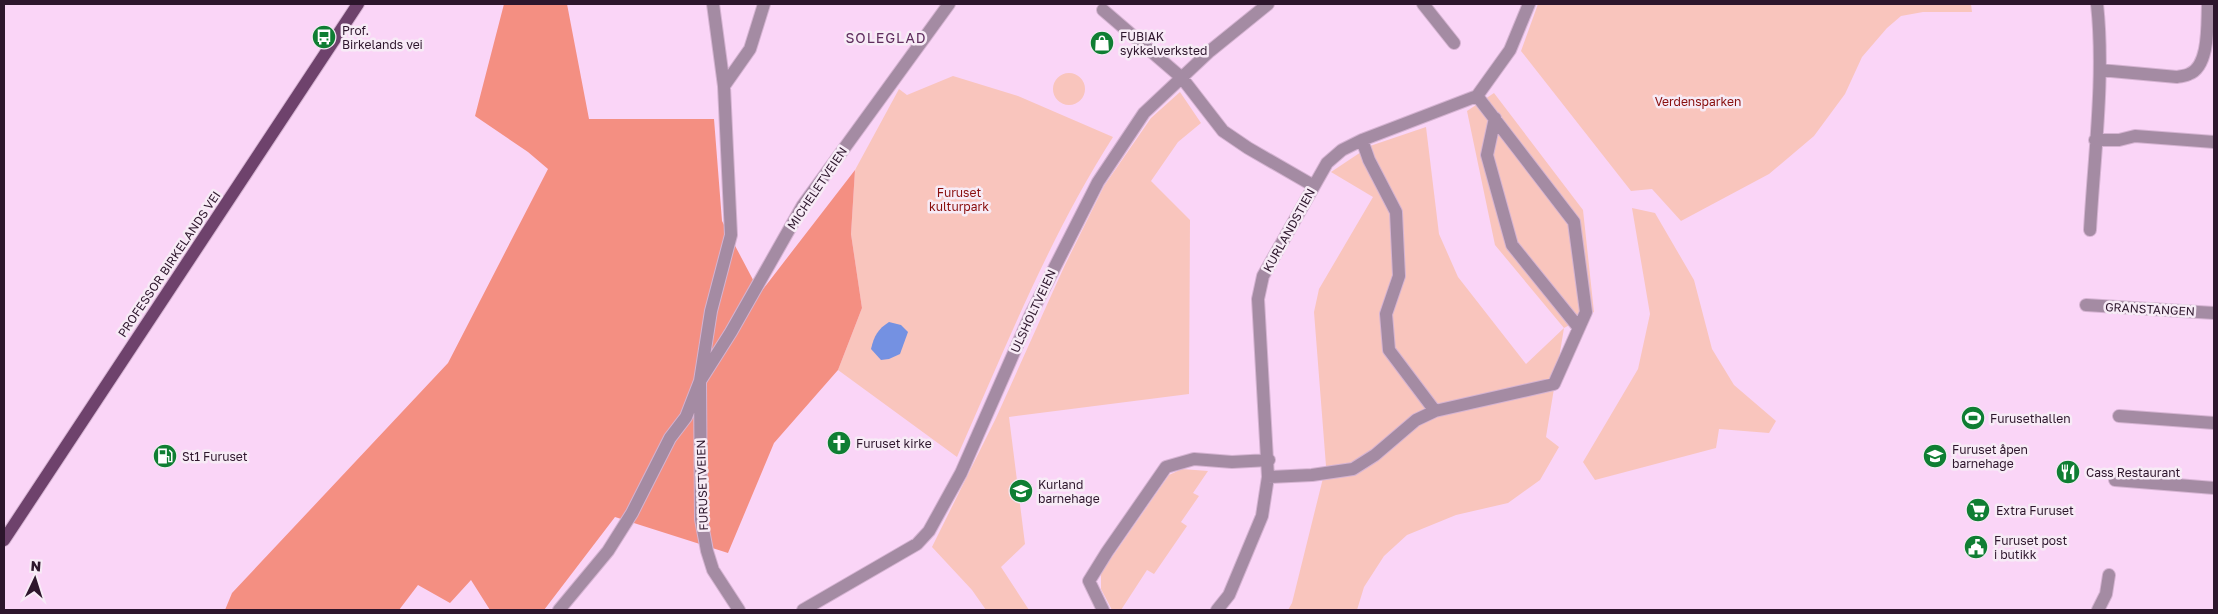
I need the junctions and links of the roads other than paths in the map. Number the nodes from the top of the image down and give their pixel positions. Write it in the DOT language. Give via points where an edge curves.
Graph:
graph roads {
  1 [pos="358,4"];
  2 [pos="713,4"];
  3 [pos="764,4"];
  4 [pos="949,4"];
  5 [pos="1268,4"];
  6 [pos="1423,4"];
  7 [pos="1529,4"];
  8 [pos="2097,4"];
  9 [pos="2208,4"];
  10 [pos="1103,10"];
  11 [pos="1454,43"];
  12 [pos="2100,70"];
  13 [pos="1182,78"];
  14 [pos="724,86"];
  15 [pos="1477,96"];
  16 [pos="1494,118"];
  17 [pos="1362,140"];
  18 [pos="2095,140"];
  19 [pos="2214,142"];
  20 [pos="1314,186"];
  21 [pos="2090,230"];
  22 [pos="2086,305"];
  23 [pos="2214,313"];
  24 [pos="1579,328"];
  25 [pos="700,382"];
  26 [pos="1435,411"];
  27 [pos="2119,416"];
  28 [pos="2214,423"];
  29 [pos="1269,460"];
  30 [pos="1268,477"];
  31 [pos="2115,480"];
  32 [pos="2214,488"];
  33 [pos="4,540"];
  34 [pos="2109,575"];
  35 [pos="559,610"];
  36 [pos="739,610"];
  37 [pos="803,610"];
  38 [pos="1103,610"];
  39 [pos="1217,610"];
  40 [pos="2098,610"];
  1 -- 33 [label="main road, PROFESSOR BIRKELANDS VEI"];
  2 -- 14 [label="street, MICHELETVEIEN"];
  3 -- 14 [label="street" via="750,49"];
  4 -- 25 [label="street, MICHELETVEIEN" via="802,205"];
  5 -- 13 [label="street, ULSHOLTVEIEN"];
  6 -- 11 [label="street"];
  7 -- 15 [label="street" via="1510,50"];
  8 -- 12 [label="street"];
  9 -- 12 [label="street" via="2204,54 2198,68 2189,74 2177,77"];
  10 -- 13 [label="street"];
  12 -- 18 [label="street"];
  13 -- 20 [label="street" via="1223,131"];
  13 -- 37 [label="street, ULSHOLTVEIEN" via="1144,113 1098,182 1030,316 961,473 929,530 917,544"];
  14 -- 25 [label="street, MICHELETVEIEN" via="731,235 712,311"];
  15 -- 16 [label="street"];
  15 -- 17 [label="street, KURLANDSTIEN"];
  16 -- 24 [label="street" via="1487,155 1512,245"];
  16 -- 24 [label="street" via="1574,222 1586,312"];
  17 -- 20 [label="street, KURLANDSTIEN" via="1342,150 1327,163"];
  17 -- 26 [label="street" via="1396,212 1399,276 1386,314 1389,350"];
  18 -- 19 [label="street" via="2119,140 2135,132 2189,136"];
  18 -- 21 [label="street"];
  20 -- 29 [label="street, KURLANDSTIEN" via="1263,276 1258,299"];
  22 -- 23 [label="street, GRANSTANGEN"];
  24 -- 26 [label="street" via="1554,384"];
  25 -- 35 [label="street, MICHELETVEIEN" via="686,417 670,438 632,514 608,551"];
  25 -- 36 [label="street, FURUSETVEIEN" via="702,526 714,570"];
  26 -- 30 [label="street" via="1416,420 1353,469"];
  27 -- 28 [label="street"];
  29 -- 30 [label="street, KURLANDSTIEN"];
  29 -- 38 [label="street" via="1194,459 1166,467 1090,581"];
  30 -- 39 [label="street, KURLANDSTIEN" via="1262,516 1229,595"];
  31 -- 32 [label="street"];
  34 -- 40 [label="street" via="2106,594"];
}
